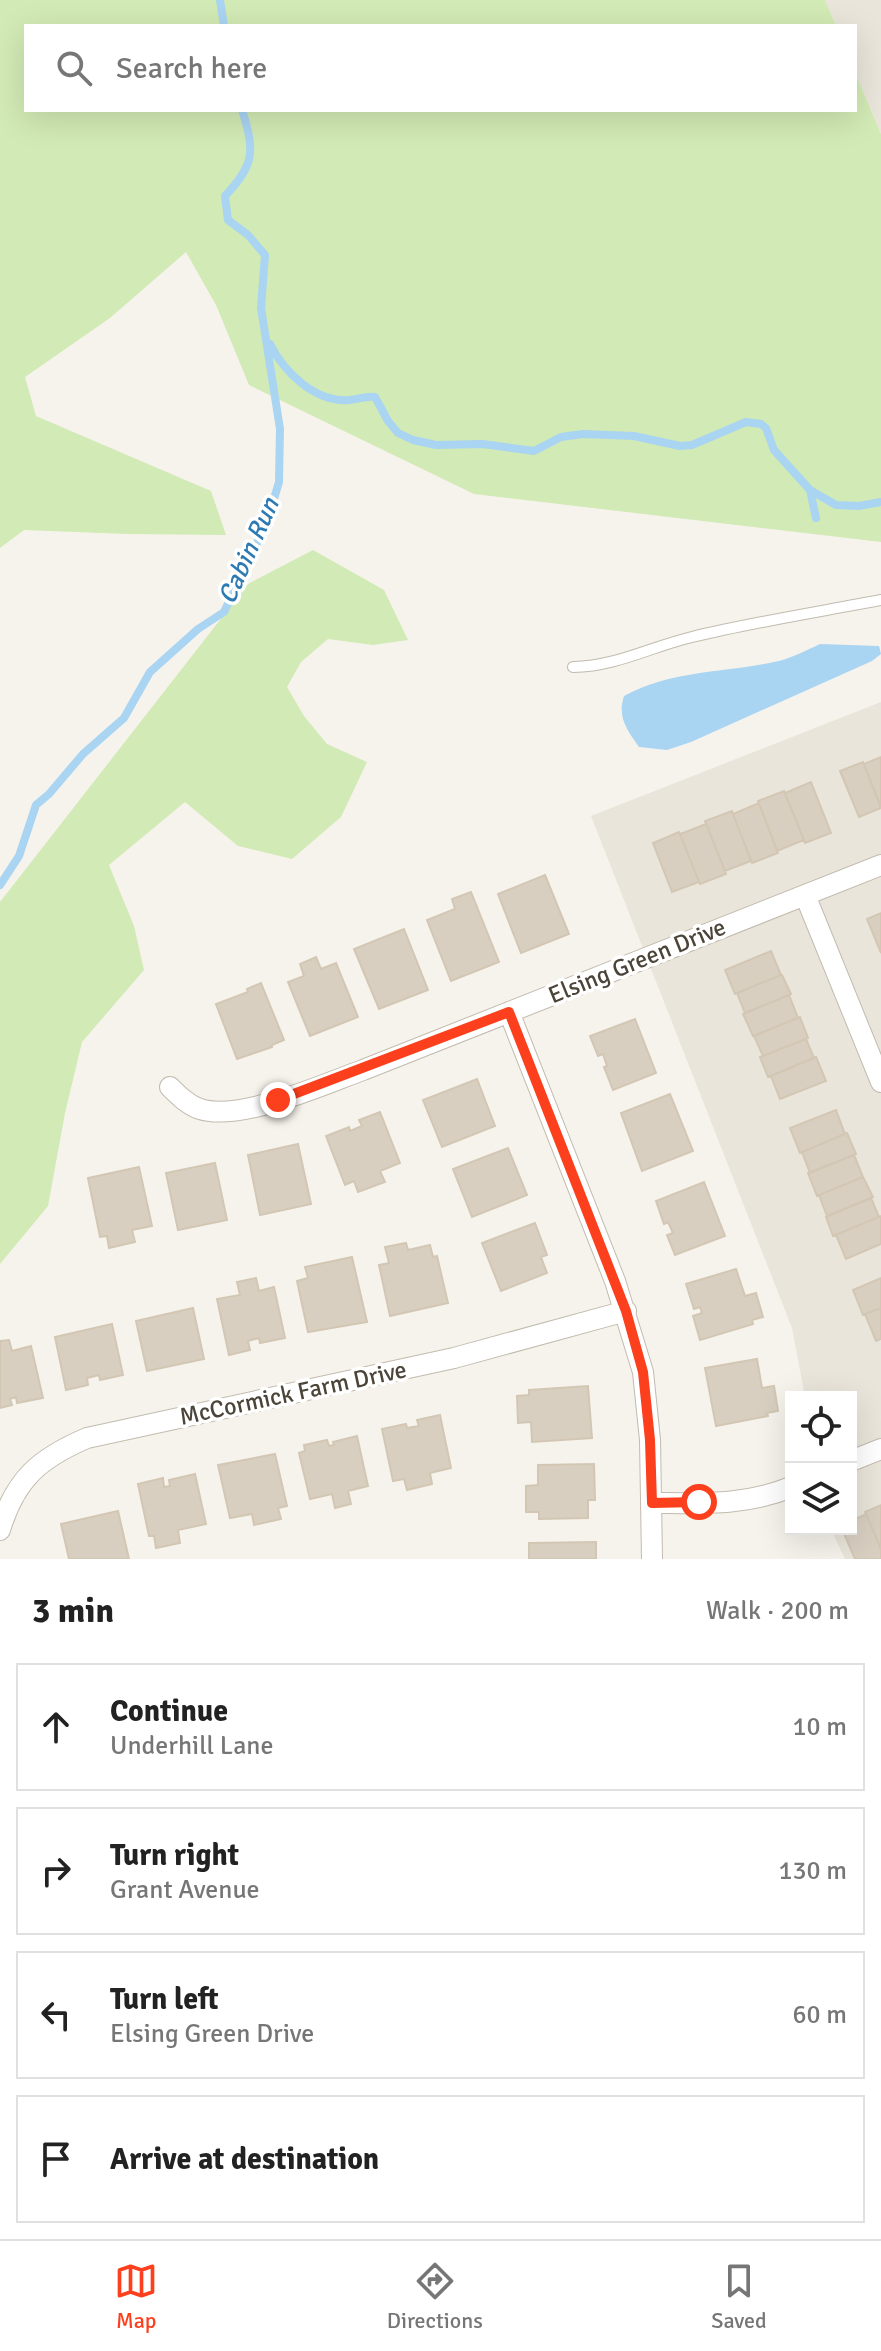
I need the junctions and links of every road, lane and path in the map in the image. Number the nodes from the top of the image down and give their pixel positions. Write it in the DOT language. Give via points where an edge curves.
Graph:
graph roads {
  1 [pos="881,600"];
  2 [pos="573,667"];
  3 [pos="881,865"];
  4 [pos="805,895"];
  5 [pos="509,1012"];
  6 [pos="881,1082"];
  7 [pos="170,1087"];
  8 [pos="626,1311"];
  9 [pos="881,1449"];
  10 [pos="857,1459"];
  11 [pos="785,1489"];
  12 [pos="652,1503"];
  13 [pos="0,1530"];
  14 [pos="652,1559"];
  1 -- 2 [label="lane" via="698,635 610,664"];
  3 -- 4 [label="street, Elsing Green Drive"];
  4 -- 5 [label="street, Elsing Green Drive"];
  4 -- 6 [label="street"];
  5 -- 7 [label="street, Elsing Green Drive" via="249,1108 202,1110"];
  5 -- 8 [label="street"];
  8 -- 12 [label="street" via="643,1372"];
  8 -- 13 [label="street, McCormick Farm Drive" via="454,1358 87,1438 43,1460 21,1481"];
  9 -- 10 [label="street"];
  11 -- 12 [label="street" via="737,1503"];
  12 -- 14 [label="street"];
}
